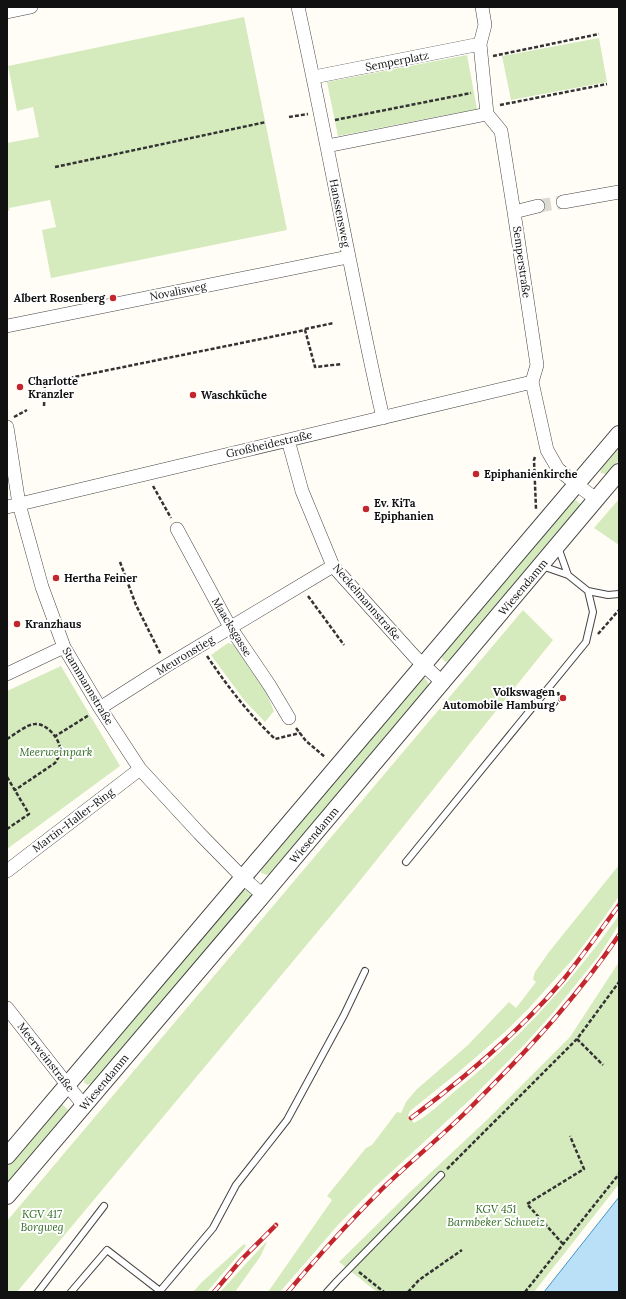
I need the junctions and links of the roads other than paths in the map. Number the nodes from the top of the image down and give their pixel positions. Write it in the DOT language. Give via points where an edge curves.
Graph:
graph roads {
  1 [pos="31,7"];
  2 [pos="298,7"];
  3 [pos="482,7"];
  4 [pos="7,12"];
  5 [pos="480,44"];
  6 [pos="314,77"];
  7 [pos="487,110"];
  8 [pos="327,146"];
  9 [pos="619,192"];
  10 [pos="563,202"];
  11 [pos="538,206"];
  12 [pos="514,212"];
  13 [pos="348,257"];
  14 [pos="7,326"];
  15 [pos="532,382"];
  16 [pos="383,418"];
  17 [pos="7,426"];
  18 [pos="619,434"];
  19 [pos="288,440"];
  20 [pos="619,472"];
  21 [pos="576,484"];
  22 [pos="596,499"];
  23 [pos="13,505"];
  24 [pos="177,529"];
  25 [pos="558,545"];
  26 [pos="333,566"];
  27 [pos="540,566"];
  28 [pos="568,576"];
  29 [pos="588,591"];
  30 [pos="619,594"];
  31 [pos="230,627"];
  32 [pos="64,647"];
  33 [pos="424,664"];
  34 [pos="7,674"];
  35 [pos="443,683"];
  36 [pos="100,708"];
  37 [pos="289,718"];
  38 [pos="140,769"];
  39 [pos="406,862"];
  40 [pos="7,871"];
  41 [pos="243,878"];
  42 [pos="263,895"];
  43 [pos="365,971"];
  44 [pos="7,1008"];
  45 [pos="68,1084"];
  46 [pos="84,1106"];
  47 [pos="7,1156"];
  48 [pos="440,1175"];
  49 [pos="7,1196"];
  50 [pos="104,1206"];
  51 [pos="160,1291"];
  52 [pos="38,1292"];
  53 [pos="71,1292"];
  54 [pos="327,1292"];
  1 -- 4 [label="street"];
  2 -- 6 [label="street, Hanssensweg"];
  3 -- 5 [label="street" via="485,25"];
  5 -- 6 [label="street, Semperplatz"];
  5 -- 7 [label="street"];
  6 -- 8 [label="street, Hanssensweg"];
  7 -- 8 [label="street"];
  7 -- 12 [label="street, Semperstraße" via="501,131"];
  8 -- 13 [label="street, Hanssensweg"];
  9 -- 10 [label="street"];
  11 -- 12 [label="street"];
  12 -- 15 [label="street, Semperstraße" via="537,365"];
  13 -- 14 [label="street, Novalisweg"];
  13 -- 16 [label="street, Hanssensweg"];
  15 -- 16 [label="street, Großheidestraße"];
  15 -- 21 [label="street, Semperstraße" via="547,450 558,469"];
  16 -- 19 [label="street, Großheidestraße"];
  17 -- 23 [label="street, Stammannstraße"];
  18 -- 21 [label="street"];
  19 -- 23 [label="street, Großheidestraße"];
  19 -- 26 [label="street, Neckelmannstraße" via="302,491"];
  20 -- 22 [label="street, Wiesendamm"];
  21 -- 22 [label="street, Semperstraße"];
  21 -- 33 [label="street"];
  22 -- 25 [label="street, Wiesendamm"];
  23 -- 32 [label="street, Stammannstraße"];
  24 -- 31 [label="street, Maacksgasse"];
  25 -- 27 [label="street, Wiesendamm"];
  25 -- 28 [label="lane"];
  26 -- 31 [label="street, Meuronstieg"];
  26 -- 33 [label="street, Neckelmannstraße"];
  27 -- 28 [label="lane"];
  27 -- 35 [label="street, Wiesendamm"];
  28 -- 29 [label="lane"];
  29 -- 30 [label="lane" via="608,596"];
  29 -- 39 [label="lane" via="593,612 586,642"];
  31 -- 36 [label="street, Meuronstieg"];
  31 -- 37 [label="street, Maacksgasse"];
  32 -- 34 [label="street"];
  32 -- 36 [label="street, Stammannstraße"];
  33 -- 35 [label="street, Neckelmannstraße"];
  33 -- 41 [label="street"];
  35 -- 42 [label="street, Wiesendamm"];
  36 -- 38 [label="street, Stammannstraße"];
  38 -- 40 [label="street, Martin-Haller-Ring"];
  38 -- 41 [label="street, Stammannstraße"];
  41 -- 42 [label="street, Stammannstraße"];
  41 -- 45 [label="street"];
  42 -- 46 [label="street, Wiesendamm"];
  43 -- 51 [label="lane" via="287,1120 236,1185 213,1228"];
  44 -- 45 [label="street, Meerweinstraße"];
  45 -- 46 [label="street, Meerweinstraße"];
  45 -- 47 [label="street"];
  46 -- 49 [label="street, Wiesendamm"];
  48 -- 54 [label="lane"];
  50 -- 52 [label="lane"];
  51 -- 53 [label="lane" via="107,1250"];
}
